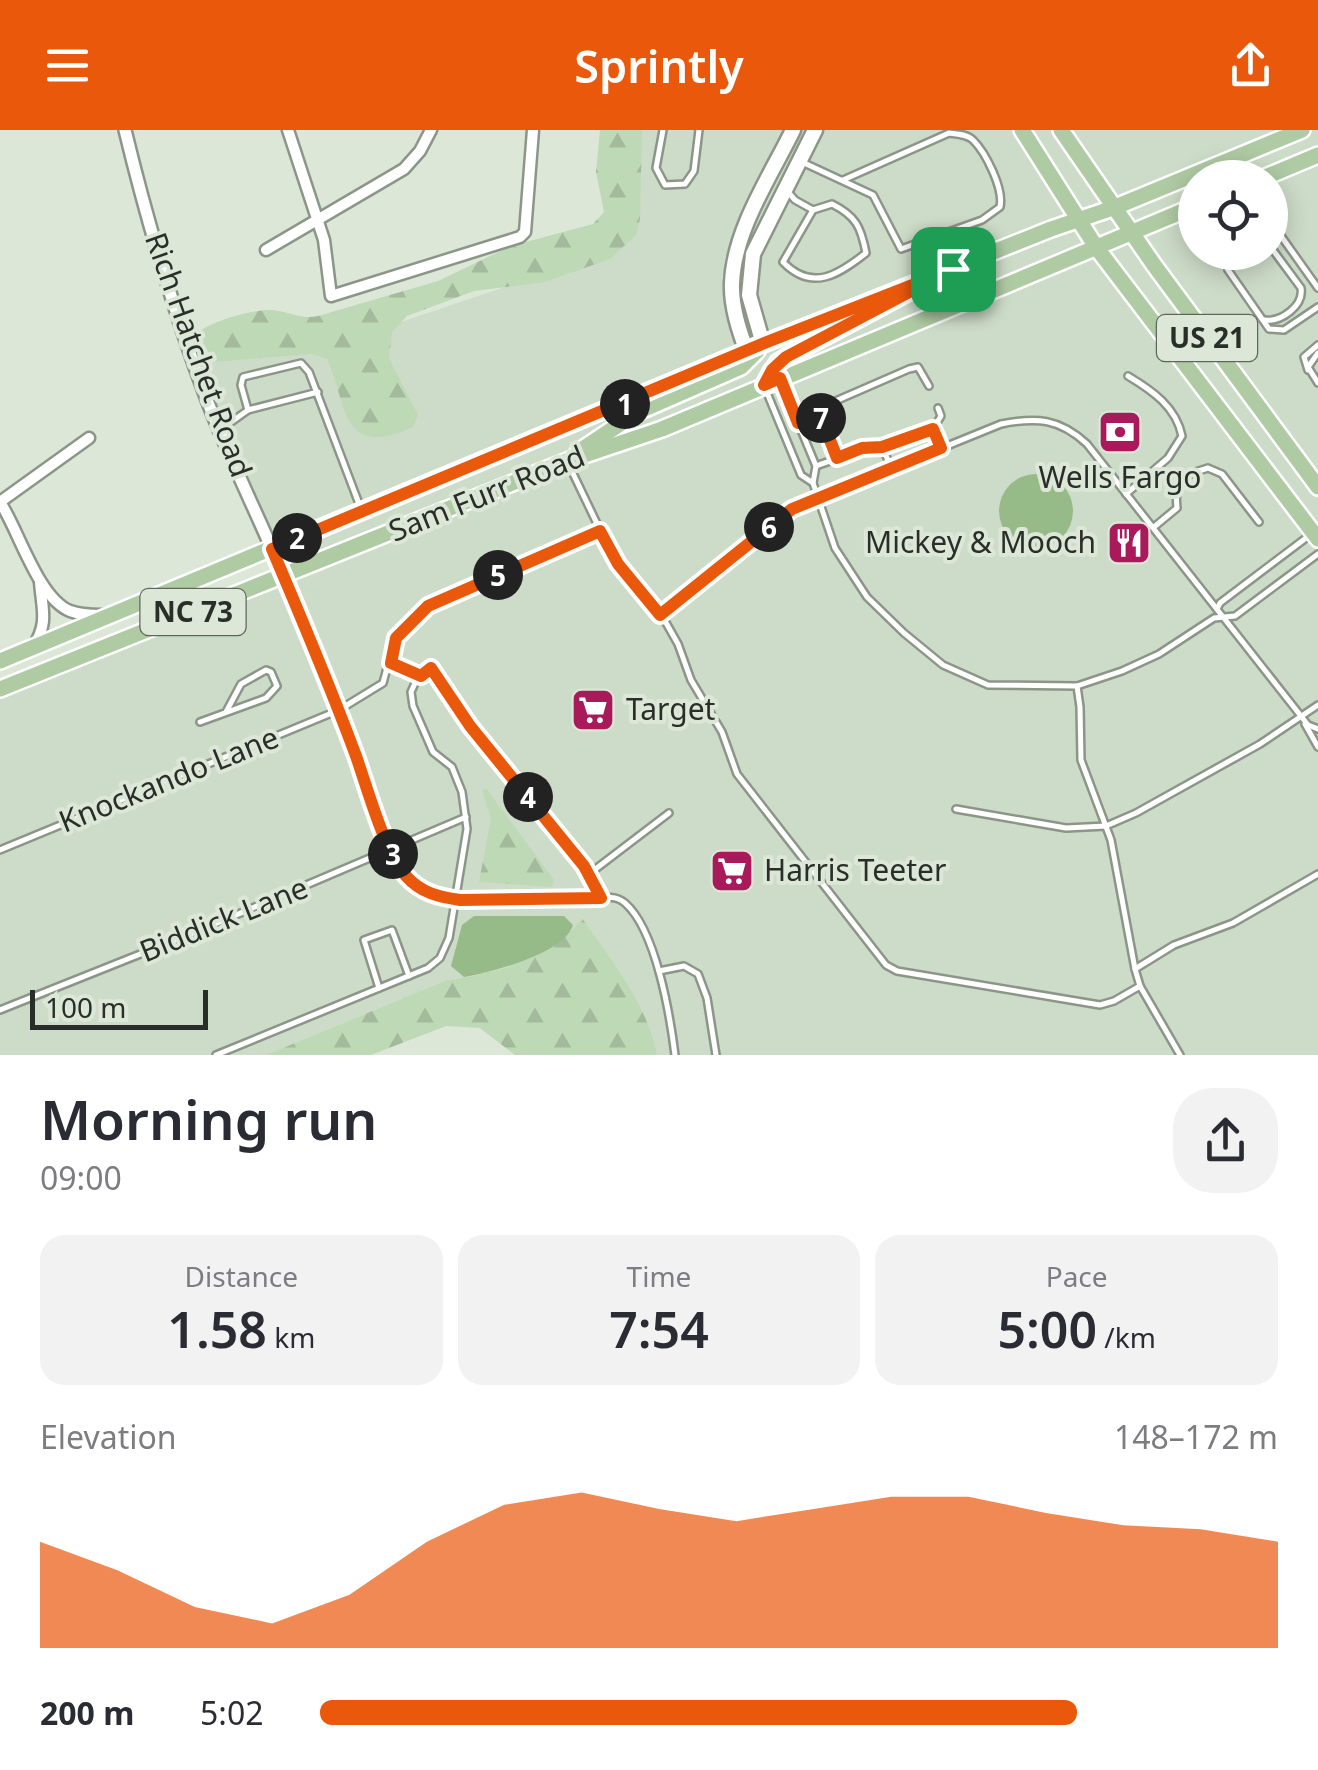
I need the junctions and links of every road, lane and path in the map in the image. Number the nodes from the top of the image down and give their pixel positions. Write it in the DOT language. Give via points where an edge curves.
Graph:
graph roads {
  1 [pos="124,130"];
  2 [pos="288,130"];
  3 [pos="431,130"];
  4 [pos="533,130"];
  5 [pos="663,130"];
  6 [pos="699,130"];
  7 [pos="793,130"];
  8 [pos="812,130"];
  9 [pos="1022,130"];
  10 [pos="1061,130"];
  11 [pos="1302,130"];
  12 [pos="1318,154"];
  13 [pos="799,161"];
  14 [pos="1288,167"];
  15 [pos="844,180"];
  16 [pos="785,188"];
  17 [pos="1113,208"];
  18 [pos="814,210"];
  19 [pos="1178,213"];
  20 [pos="317,220"];
  21 [pos="1079,220"];
  22 [pos="1130,232"];
  23 [pos="1096,246"];
  24 [pos="1288,247"];
  25 [pos="266,250"];
  26 [pos="953,269"];
  27 [pos="1228,270"];
  28 [pos="1287,270"];
  29 [pos="1318,288"];
  30 [pos="1318,308"];
  31 [pos="1262,319"];
  32 [pos="762,344"];
  33 [pos="1318,345"];
  34 [pos="746,352"];
  35 [pos="1318,353"];
  36 [pos="1309,372"];
  37 [pos="1128,376"];
  38 [pos="772,382"];
  39 [pos="1318,383"];
  40 [pos="930,386"];
  41 [pos="318,392"];
  42 [pos="938,408"];
  43 [pos="248,410"];
  44 [pos="821,417"];
  45 [pos="798,423"];
  46 [pos="933,429"];
  47 [pos="220,430"];
  48 [pos="89,438"];
  49 [pos="882,447"];
  50 [pos="941,448"];
  51 [pos="837,458"];
  52 [pos="567,461"];
  53 [pos="816,466"];
  54 [pos="892,468"];
  55 [pos="812,483"];
  56 [pos="1318,487"];
  57 [pos="1126,494"];
  58 [pos="818,498"];
  59 [pos="0,502"];
  60 [pos="362,512"];
  61 [pos="1259,522"];
  62 [pos="1153,528"];
  63 [pos="600,531"];
  64 [pos="1316,535"];
  65 [pos="272,549"];
  66 [pos="1318,554"];
  67 [pos="283,576"];
  68 [pos="40,582"];
  69 [pos="1217,609"];
  70 [pos="111,615"];
  71 [pos="660,615"];
  72 [pos="1214,618"];
  73 [pos="1225,618"];
  74 [pos="33,648"];
  75 [pos="0,661"];
  76 [pos="391,663"];
  77 [pos="421,676"];
  78 [pos="1077,686"];
  79 [pos="0,690"];
  80 [pos="1318,705"];
  81 [pos="339,710"];
  82 [pos="226,712"];
  83 [pos="1302,717"];
  84 [pos="200,722"];
  85 [pos="1318,729"];
  86 [pos="1318,747"];
  87 [pos="956,809"];
  88 [pos="670,813"];
  89 [pos="466,817"];
  90 [pos="1106,826"];
  91 [pos="0,850"];
  92 [pos="391,851"];
  93 [pos="590,874"];
  94 [pos="1318,874"];
  95 [pos="601,898"];
  96 [pos="455,900"];
  97 [pos="1135,969"];
  98 [pos="658,971"];
  99 [pos="409,976"];
  100 [pos="1140,986"];
  101 [pos="379,988"];
  102 [pos="0,1010"];
  103 [pos="216,1055"];
  104 [pos="675,1055"];
  105 [pos="716,1055"];
  106 [pos="1180,1055"];
  1 -- 47 [label="street, Rich Hatchet Road" via="182,330"];
  2 -- 20 [label="street"];
  3 -- 20 [label="street" via="404,169"];
  4 -- 20 [label="street" via="520,237 331,296"];
  5 -- 6 [label="lane" via="656,168 666,184 686,184 694,172"];
  7 -- 34 [label="main road" via="735,263 733,302"];
  8 -- 13 [label="main road"];
  9 -- 21 [label="main road, US 21"];
  10 -- 17 [label="main road, US 21"];
  11 -- 17 [label="main road, Sam Furr Road / NC 73"];
  12 -- 14 [label="main road"];
  13 -- 15 [label="lane"];
  13 -- 16 [label="main road"];
  15 -- 15 [label="lane" via="873,195 901,249 982,220 1002,198 982,154 963,134 949,133"];
  16 -- 18 [label="lane"];
  16 -- 32 [label="main road" via="750,272"];
  17 -- 21 [label="main road, Sam Furr Road / NC 73"];
  17 -- 22 [label="main road, US 21"];
  18 -- 18 [label="lane" via="832,204 854,214 866,253 844,270 814,279 797,276 783,262"];
  19 -- 22 [label="main road, Sam Furr Road / NC 73"];
  20 -- 25 [label="street"];
  21 -- 23 [label="main road, US 21"];
  21 -- 26 [label="main road, Sam Furr Road / NC 73"];
  22 -- 23 [label="main road, Sam Furr Road / NC 73"];
  22 -- 56 [label="main road, US 21"];
  23 -- 38 [label="main road, Sam Furr Road / NC 73"];
  23 -- 64 [label="main road, US 21"];
  24 -- 29 [label="lane"];
  26 -- 32 [label="main road, Sam Furr Road / NC 73"];
  26 -- 38 [label="main road" via="786,357 772,370"];
  27 -- 31 [label="lane"];
  28 -- 31 [label="lane" via="1300,288 1299,303 1276,320"];
  30 -- 31 [label="lane" via="1284,330 1269,330"];
  32 -- 34 [label="main road, Sam Furr Road / NC 73"];
  32 -- 52 [label="main road" via="740,367 638,412"];
  33 -- 36 [label="lane" via="1304,357"];
  34 -- 60 [label="main road, Sam Furr Road / NC 73"];
  35 -- 36 [label="lane"];
  36 -- 39 [label="lane"];
  37 -- 57 [label="lane" via="1157,393 1182,436 1168,458"];
  38 -- 45 [label="lane"];
  38 -- 52 [label="main road, Sam Furr Road / NC 73"];
  38 -- 55 [label="lane" via="801,476"];
  40 -- 44 [label="lane" via="918,368 824,406"];
  41 -- 43 [label="lane"];
  41 -- 43 [label="lane" via="301,363 243,377"];
  41 -- 60 [label="lane"];
  42 -- 46 [label="lane"];
  43 -- 47 [label="lane"];
  44 -- 45 [label="lane"];
  44 -- 51 [label="lane"];
  45 -- 53 [label="lane"];
  46 -- 49 [label="lane"];
  46 -- 50 [label="lane"];
  47 -- 65 [label="street, Rich Hatchet Road"];
  48 -- 59 [label="street"];
  49 -- 51 [label="lane"];
  49 -- 54 [label="lane"];
  50 -- 54 [label="lane"];
  50 -- 57 [label="lane" via="1001,424 1052,420 1087,444"];
  51 -- 53 [label="lane"];
  52 -- 63 [label="lane"];
  52 -- 67 [label="main road, Sam Furr Road / NC 73"];
  53 -- 55 [label="lane"];
  54 -- 58 [label="lane"];
  55 -- 58 [label="lane"];
  57 -- 62 [label="lane"];
  58 -- 71 [label="lane" via="784,514"];
  58 -- 78 [label="lane" via="836,548 867,598 943,664 988,686"];
  59 -- 68 [label="street"];
  60 -- 65 [label="main road, Sam Furr Road / NC 73"];
  61 -- 62 [label="lane" via="1222,474 1208,468 1178,482 1178,508"];
  62 -- 69 [label="lane"];
  63 -- 71 [label="lane"];
  63 -- 76 [label="lane, Knockando Lane" via="428,606 396,638"];
  64 -- 69 [label="lane"];
  65 -- 67 [label="street, Rich Hatchet Road"];
  65 -- 70 [label="main road, Sam Furr Road / NC 73"];
  66 -- 73 [label="lane"];
  67 -- 79 [label="main road, Sam Furr Road / NC 73"];
  67 -- 81 [label="lane"];
  68 -- 70 [label="street" via="72,612"];
  68 -- 74 [label="street" via="46,618"];
  69 -- 72 [label="lane"];
  69 -- 73 [label="lane"];
  70 -- 74 [label="main road, Sam Furr Road / NC 73"];
  71 -- 100 [label="lane" via="737,774 886,965 1100,1004"];
  72 -- 73 [label="lane"];
  72 -- 78 [label="lane" via="1160,654"];
  73 -- 83 [label="lane"];
  74 -- 75 [label="main road, Sam Furr Road / NC 73"];
  76 -- 77 [label="lane"];
  76 -- 81 [label="lane, Knockando Lane" via="383,684"];
  77 -- 89 [label="lane" via="411,692 413,706 434,752 452,767"];
  77 -- 93 [label="lane" via="431,668"];
  78 -- 90 [label="lane" via="1081,760"];
  80 -- 83 [label="lane"];
  81 -- 91 [label="lane, Knockando Lane"];
  81 -- 92 [label="lane"];
  82 -- 82 [label="lane" via="246,679 271,672 274,692"];
  82 -- 84 [label="lane"];
  83 -- 85 [label="lane"];
  83 -- 86 [label="lane"];
  83 -- 90 [label="lane"];
  87 -- 90 [label="lane" via="1066,828"];
  88 -- 93 [label="lane"];
  89 -- 92 [label="lane, Biddick Lane"];
  89 -- 96 [label="lane"];
  90 -- 97 [label="lane"];
  92 -- 96 [label="lane" via="418,888"];
  92 -- 102 [label="lane, Biddick Lane"];
  93 -- 95 [label="lane"];
  94 -- 97 [label="lane"];
  95 -- 96 [label="lane"];
  95 -- 98 [label="lane" via="625,903"];
  96 -- 99 [label="lane" via="440,958"];
  97 -- 100 [label="lane"];
  98 -- 104 [label="lane"];
  98 -- 105 [label="lane" via="684,966 698,974"];
  99 -- 101 [label="lane"];
  99 -- 101 [label="lane" via="392,930 364,940"];
  100 -- 106 [label="lane"];
  101 -- 103 [label="lane"];
}
